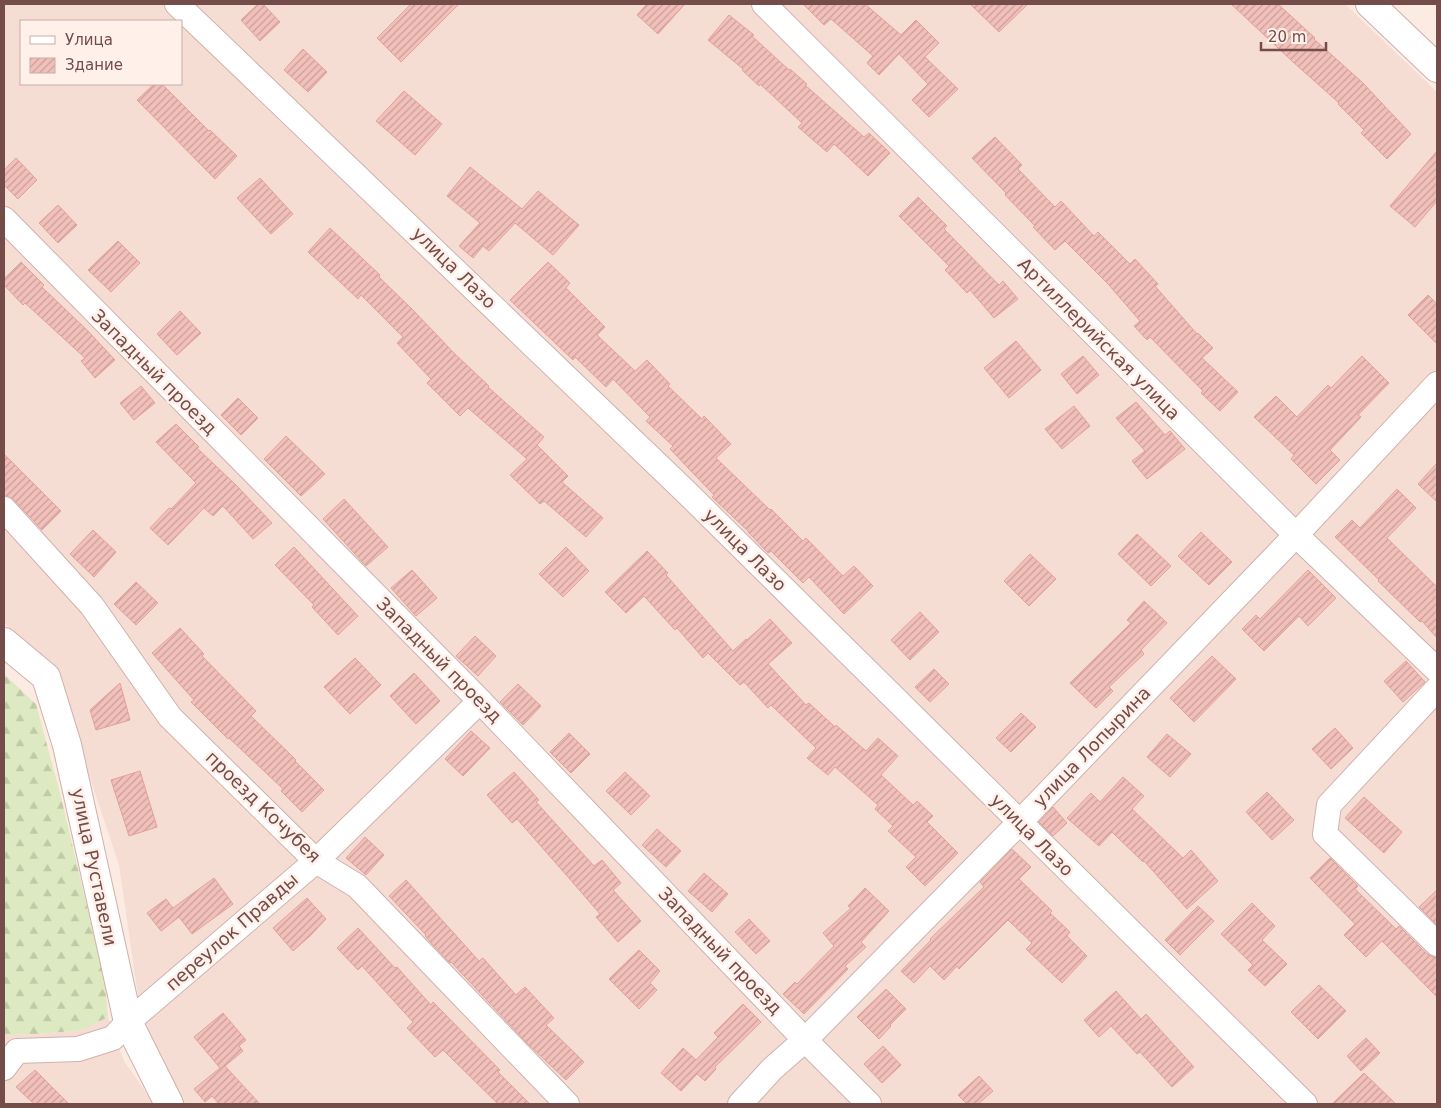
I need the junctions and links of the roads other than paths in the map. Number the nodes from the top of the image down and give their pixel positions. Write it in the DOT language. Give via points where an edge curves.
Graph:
graph roads {
  1 [pos="177,4"];
  2 [pos="764,4"];
  3 [pos="1370,4"];
  4 [pos="1437,68"];
  5 [pos="4,220"];
  6 [pos="1437,384"];
  7 [pos="4,509"];
  8 [pos="1296,535"];
  9 [pos="4,642"];
  10 [pos="1437,670"];
  11 [pos="1437,689"];
  12 [pos="480,701"];
  13 [pos="1020,823"];
  14 [pos="316,861"];
  15 [pos="1437,944"];
  16 [pos="128,1022"];
  17 [pos="805,1040"];
  18 [pos="4,1068"];
  19 [pos="169,1104"];
  20 [pos="567,1104"];
  21 [pos="740,1104"];
  22 [pos="869,1104"];
  23 [pos="1305,1104"];
  1 -- 13 [label="street, улица Лазо" via="685,491"];
  2 -- 8 [label="street, Артиллерийская улица"];
  3 -- 4 [label="street"];
  5 -- 12 [label="street, Западный проезд"];
  6 -- 8 [label="street, улица Лопырина"];
  7 -- 14 [label="street, проезд Кочубея" via="92,606 170,717"];
  8 -- 10 [label="street, Артиллерийская улица"];
  8 -- 13 [label="street, улица Лопырина"];
  9 -- 16 [label="street, улица Руставели" via="46,678 67,745"];
  11 -- 15 [label="street" via="1330,805 1325,834"];
  12 -- 14 [label="street, переулок Правды"];
  12 -- 17 [label="street, Западный проезд"];
  13 -- 17 [label="street, улица Лопырина"];
  13 -- 23 [label="street, улица Лазо"];
  14 -- 16 [label="street, переулок Правды"];
  14 -- 20 [label="street, проезд Кочубея" via="357,886"];
  16 -- 18 [label="street, переулок Правды" via="113,1038 78,1049 17,1050"];
  16 -- 19 [label="street, улица Руставели"];
  17 -- 21 [label="street, улица Лопырина"];
  17 -- 22 [label="street, Западный проезд"];
}
